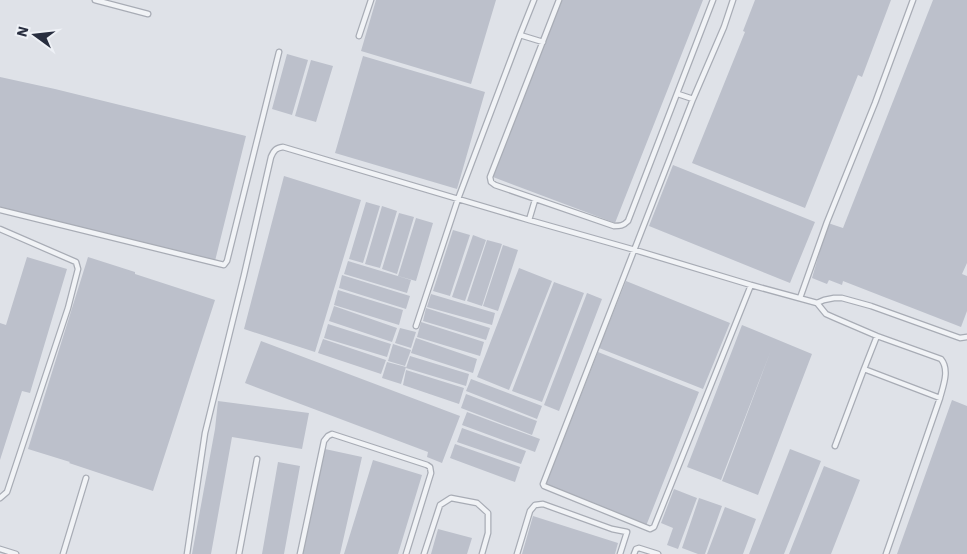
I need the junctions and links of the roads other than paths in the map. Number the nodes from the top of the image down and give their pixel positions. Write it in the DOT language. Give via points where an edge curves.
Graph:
graph roads {
  1 [pos="95,0"];
  2 [pos="371,0"];
  3 [pos="559,0"];
  4 [pos="714,0"];
  5 [pos="733,0"];
  6 [pos="913,0"];
  7 [pos="532,1"];
  8 [pos="148,14"];
  9 [pos="520,35"];
  10 [pos="359,36"];
  11 [pos="542,42"];
  12 [pos="279,52"];
  13 [pos="678,94"];
  14 [pos="693,99"];
  15 [pos="458,199"];
  16 [pos="534,200"];
  17 [pos="0,210"];
  18 [pos="528,220"];
  19 [pos="0,229"];
  20 [pos="635,250"];
  21 [pos="751,285"];
  22 [pos="800,298"];
  23 [pos="817,303"];
  24 [pos="416,326"];
  25 [pos="876,336"];
  26 [pos="967,337"];
  27 [pos="864,369"];
  28 [pos="940,398"];
  29 [pos="835,446"];
  30 [pos="257,459"];
  31 [pos="86,478"];
  32 [pos="0,498"];
  33 [pos="0,549"];
  34 [pos="16,554"];
  35 [pos="63,554"];
  36 [pos="187,554"];
  37 [pos="239,554"];
  38 [pos="300,554"];
  39 [pos="406,554"];
  40 [pos="424,554"];
  41 [pos="482,554"];
  42 [pos="517,554"];
  43 [pos="620,554"];
  44 [pos="634,554"];
  45 [pos="658,554"];
  46 [pos="886,554"];
  1 -- 8 [label="lane"];
  2 -- 10 [label="lane"];
  3 -- 11 [label="lane"];
  4 -- 13 [label="lane"];
  5 -- 14 [label="lane"];
  6 -- 22 [label="lane"];
  7 -- 9 [label="lane"];
  9 -- 11 [label="lane"];
  9 -- 15 [label="lane"];
  11 -- 16 [label="lane" via="490,177 495,185"];
  12 -- 17 [label="lane" via="224,265"];
  13 -- 14 [label="lane"];
  13 -- 16 [label="lane" via="624,226 614,226"];
  14 -- 20 [label="lane"];
  15 -- 18 [label="lane"];
  15 -- 24 [label="lane"];
  15 -- 36 [label="lane" via="283,147 276,148 270,157 204,433"];
  16 -- 18 [label="lane"];
  18 -- 20 [label="lane"];
  19 -- 32 [label="lane" via="76,262 78,269 7,492"];
  20 -- 21 [label="lane"];
  20 -- 21 [label="lane" via="543,484 650,528 654,527"];
  21 -- 22 [label="lane"];
  22 -- 23 [label="lane"];
  23 -- 25 [label="lane" via="826,314"];
  23 -- 26 [label="lane" via="842,298 960,338"];
  25 -- 27 [label="lane"];
  25 -- 28 [label="lane" via="941,359 946,372"];
  27 -- 28 [label="lane"];
  27 -- 29 [label="lane"];
  28 -- 46 [label="lane"];
  30 -- 37 [label="lane"];
  31 -- 35 [label="lane"];
  33 -- 34 [label="lane"];
  38 -- 39 [label="lane" via="324,441 332,434 427,464 430,468"];
  40 -- 41 [label="lane" via="440,505 451,498 477,503 488,513 488,533"];
  42 -- 43 [label="lane" via="530,511 535,505 543,504 627,532"];
  44 -- 45 [label="lane" via="639,548"];
}
